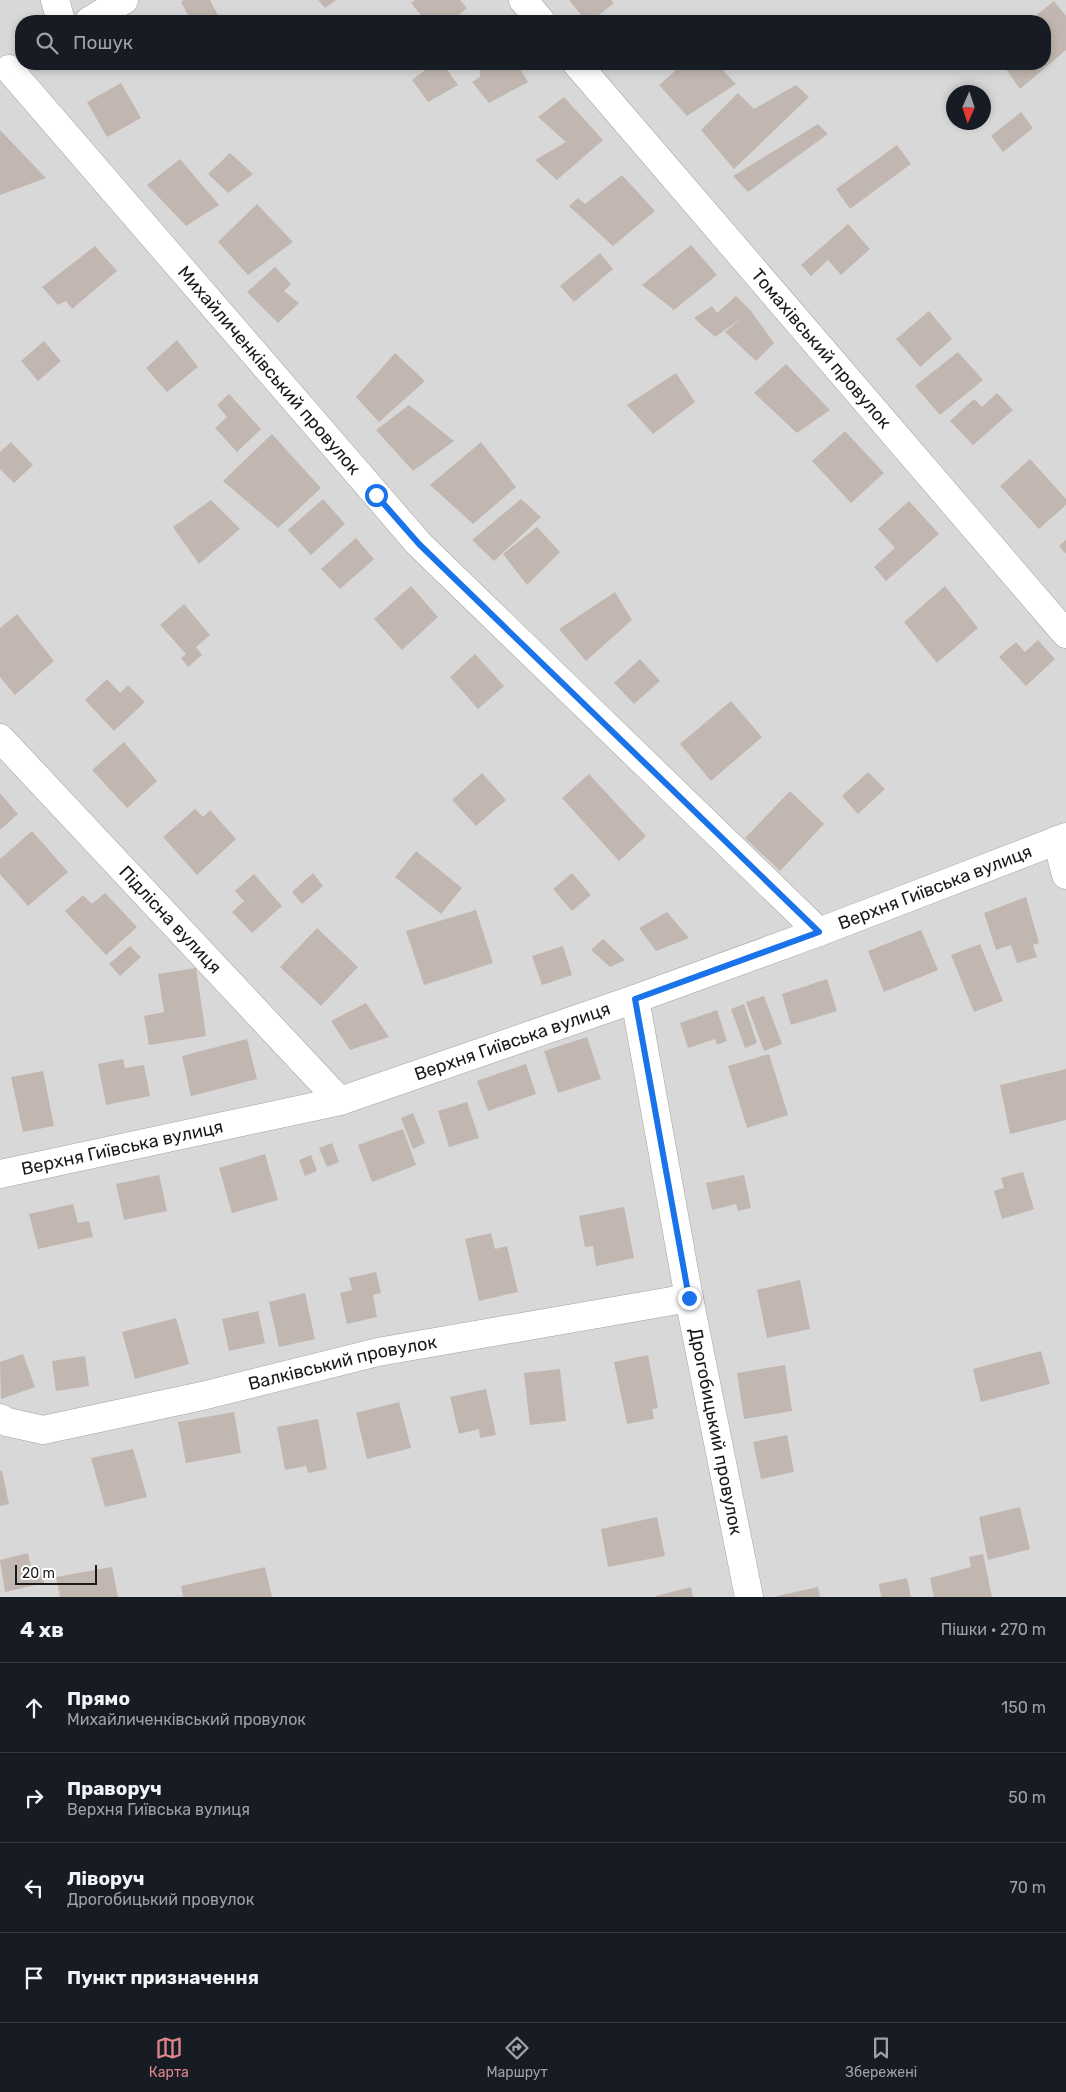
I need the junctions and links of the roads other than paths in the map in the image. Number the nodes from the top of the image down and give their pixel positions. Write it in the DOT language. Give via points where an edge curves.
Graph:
graph roads {
  1 [pos="55,0"];
  2 [pos="124,0"];
  3 [pos="523,0"];
  4 [pos="59,15"];
  5 [pos="99,15"];
  6 [pos="536,15"];
  7 [pos="10,69"];
  8 [pos="582,70"];
  9 [pos="1066,634"];
  10 [pos="0,738"];
  11 [pos="1062,839"];
  12 [pos="1066,875"];
  13 [pos="819,932"];
  14 [pos="635,999"];
  15 [pos="340,1101"];
  16 [pos="0,1174"];
  17 [pos="689,1298"];
  18 [pos="0,1418"];
  19 [pos="749,1597"];
  1 -- 4 [label="street"];
  2 -- 5 [label="street"];
  3 -- 6 [label="street"];
  7 -- 13 [label="street, Михайличенківський провулок" via="419,544"];
  8 -- 9 [label="street, Томахівський провулок"];
  10 -- 15 [label="street, Підлісна вулиця"];
  11 -- 12 [label="street"];
  11 -- 13 [label="street, Верхня Гиївська вулиця"];
  13 -- 14 [label="street, Верхня Гиївська вулиця"];
  14 -- 15 [label="street, Верхня Гиївська вулиця"];
  14 -- 17 [label="street, Дрогобицький провулок"];
  15 -- 16 [label="street, Верхня Гиївська вулиця"];
  17 -- 18 [label="street, Валківський провулок" via="378,1352 202,1396 43,1430"];
  17 -- 19 [label="street, Дрогобицький провулок"];
}
